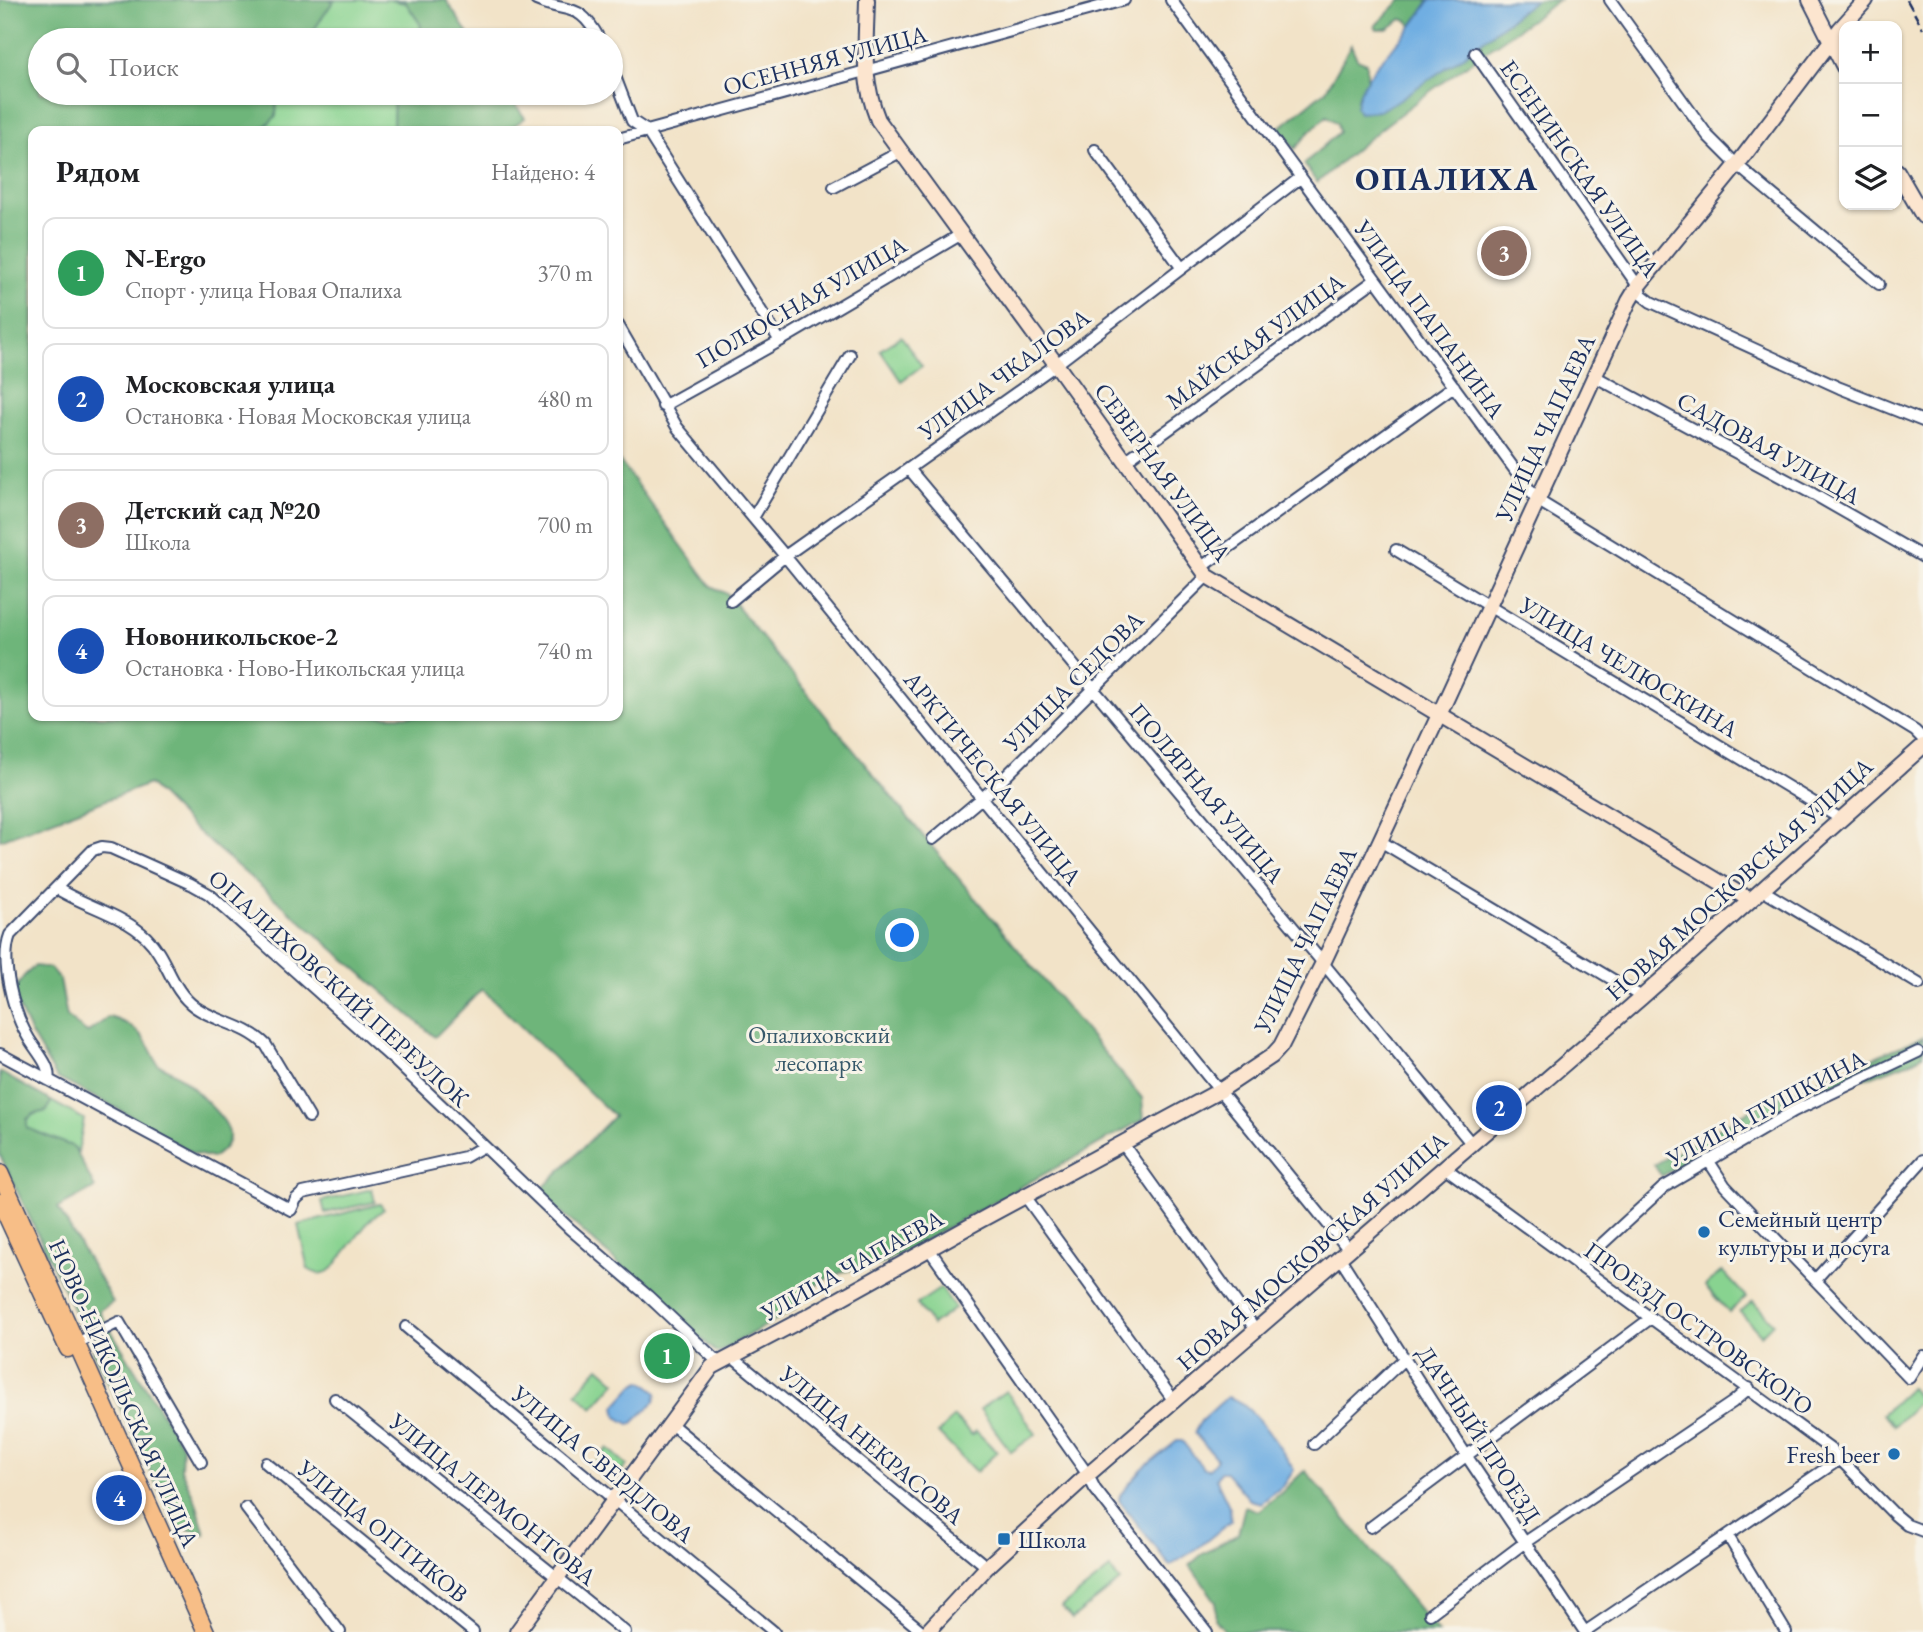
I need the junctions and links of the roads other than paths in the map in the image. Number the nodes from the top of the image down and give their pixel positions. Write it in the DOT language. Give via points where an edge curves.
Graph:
graph roads {
  1 [pos="536,0"];
  2 [pos="867,0"];
  3 [pos="1124,0"];
  4 [pos="1171,0"];
  5 [pos="1610,0"];
  6 [pos="1810,0"];
  7 [pos="1866,0"];
  8 [pos="594,28"];
  9 [pos="1831,41"];
  10 [pos="1475,54"];
  11 [pos="1839,57"];
  12 [pos="865,72"];
  13 [pos="623,97"];
  14 [pos="647,131"];
  15 [pos="623,138"];
  16 [pos="1095,150"];
  17 [pos="901,152"];
  18 [pos="1737,165"];
  19 [pos="1300,178"];
  20 [pos="1902,180"];
  21 [pos="834,187"];
  22 [pos="1923,216"];
  23 [pos="960,235"];
  24 [pos="1181,267"];
  25 [pos="1375,281"];
  26 [pos="1880,285"];
  27 [pos="1638,286"];
  28 [pos="623,334"];
  29 [pos="780,341"];
  30 [pos="850,355"];
  31 [pos="1056,364"];
  32 [pos="1594,376"];
  33 [pos="1454,386"];
  34 [pos="663,406"];
  35 [pos="1923,421"];
  36 [pos="1125,461"];
  37 [pos="910,470"];
  38 [pos="1537,500"];
  39 [pos="753,518"];
  40 [pos="1396,550"];
  41 [pos="785,555"];
  42 [pos="1923,557"];
  43 [pos="1204,572"];
  44 [pos="731,601"];
  45 [pos="1488,606"];
  46 [pos="1093,690"];
  47 [pos="1439,715"];
  48 [pos="1921,749"];
  49 [pos="982,798"];
  50 [pos="1841,819"];
  51 [pos="933,839"];
  52 [pos="1380,841"];
  53 [pos="57,888"];
  54 [pos="1762,890"];
  55 [pos="1750,900"];
  56 [pos="1323,963"];
  57 [pos="1919,984"];
  58 [pos="1642,997"];
  59 [pos="1918,1052"];
  60 [pos="0,1054"];
  61 [pos="48,1080"];
  62 [pos="1221,1090"];
  63 [pos="309,1117"];
  64 [pos="1471,1143"];
  65 [pos="1123,1144"];
  66 [pos="484,1146"];
  67 [pos="1708,1160"];
  68 [pos="1923,1160"];
  69 [pos="1444,1167"];
  70 [pos="0,1172"];
  71 [pos="1025,1196"];
  72 [pos="0,1204"];
  73 [pos="929,1249"];
  74 [pos="1345,1254"];
  75 [pos="1578,1266"];
  76 [pos="1815,1280"];
  77 [pos="1651,1318"];
  78 [pos="406,1327"];
  79 [pos="1256,1330"];
  80 [pos="77,1343"];
  81 [pos="1923,1356"];
  82 [pos="1405,1358"];
  83 [pos="725,1359"];
  84 [pos="1749,1388"];
  85 [pos="335,1399"];
  86 [pos="1174,1401"];
  87 [pos="671,1424"];
  88 [pos="1314,1444"];
  89 [pos="1466,1455"];
  90 [pos="1840,1459"];
  91 [pos="201,1462"];
  92 [pos="266,1463"];
  93 [pos="1088,1475"];
  94 [pos="614,1500"];
  95 [pos="246,1508"];
  96 [pos="1371,1527"];
  97 [pos="1923,1531"];
  98 [pos="1728,1536"];
  99 [pos="1524,1543"];
  100 [pos="987,1567"];
  101 [pos="558,1577"];
  102 [pos="1430,1614"];
  103 [pos="195,1632"];
  104 [pos="206,1632"];
  105 [pos="340,1632"];
  106 [pos="473,1632"];
  107 [pos="517,1632"];
  108 [pos="625,1632"];
  109 [pos="774,1632"];
  110 [pos="925,1632"];
  111 [pos="1207,1632"];
  112 [pos="1585,1632"];
  113 [pos="1786,1632"];
  1 -- 8 [label="street" via="583,14"];
  2 -- 12 [label="street, СЕВЕРНАЯ УЛИЦА"];
  3 -- 12 [label="street, ОСЕННЯЯ УЛИЦА"];
  4 -- 19 [label="street, УЛИЦА ПАПАНИНА"];
  5 -- 18 [label="street" via="1708,136"];
  6 -- 9 [label="street"];
  7 -- 9 [label="street, УЛИЦА ЧАПАЕВА"];
  9 -- 11 [label="street"];
  9 -- 18 [label="street, УЛИЦА ЧАПАЕВА"];
  10 -- 27 [label="street, ЕСЕНИНСКАЯ УЛИЦА"];
  12 -- 14 [label="street, ОСЕННЯЯ УЛИЦА"];
  12 -- 17 [label="street, СЕВЕРНАЯ УЛИЦА" via="878,120"];
  13 -- 14 [label="street" via="632,121"];
  14 -- 15 [label="street, ОСЕННЯЯ УЛИЦА"];
  14 -- 29 [label="street"];
  16 -- 24 [label="street"];
  17 -- 21 [label="street"];
  17 -- 23 [label="street, СЕВЕРНАЯ УЛИЦА"];
  18 -- 26 [label="street"];
  18 -- 27 [label="street, УЛИЦА ЧАПАЕВА"];
  19 -- 24 [label="street, УЛИЦА ЧКАЛОВА"];
  19 -- 25 [label="street, УЛИЦА ПАПАНИНА"];
  20 -- 22 [label="street"];
  23 -- 29 [label="street, ПОЛЮСНАЯ УЛИЦА"];
  23 -- 31 [label="street, СЕВЕРНАЯ УЛИЦА"];
  24 -- 31 [label="street, УЛИЦА ЧКАЛОВА"];
  25 -- 33 [label="street, УЛИЦА ПАПАНИНА"];
  25 -- 36 [label="street, МАЙСКАЯ УЛИЦА"];
  27 -- 32 [label="street, УЛИЦА ЧАПАЕВА"];
  27 -- 35 [label="street, ЕСЕНИНСКАЯ УЛИЦА" via="1651,302"];
  28 -- 34 [label="street, АРКТИЧЕСКАЯ УЛИЦА"];
  29 -- 34 [label="street, ПОЛЮСНАЯ УЛИЦА"];
  30 -- 39 [label="street"];
  31 -- 36 [label="street, СЕВЕРНАЯ УЛИЦА"];
  31 -- 37 [label="street, УЛИЦА ЧКАЛОВА"];
  32 -- 38 [label="street, УЛИЦА ЧАПАЕВА"];
  32 -- 42 [label="street, САДОВАЯ УЛИЦА"];
  33 -- 38 [label="street, УЛИЦА ПАПАНИНА"];
  33 -- 43 [label="street, УЛИЦА СЕДОВА"];
  34 -- 39 [label="street, АРКТИЧЕСКАЯ УЛИЦА"];
  36 -- 43 [label="street, СЕВЕРНАЯ УЛИЦА"];
  37 -- 41 [label="street, УЛИЦА ЧКАЛОВА"];
  37 -- 46 [label="street, ПОЛЯРНАЯ УЛИЦА"];
  38 -- 45 [label="street, УЛИЦА ЧАПАЕВА"];
  38 -- 48 [label="street, УЛИЦА ПАПАНИНА" via="1915,731"];
  39 -- 41 [label="street, АРКТИЧЕСКАЯ УЛИЦА"];
  40 -- 45 [label="street, УЛИЦА ЧЕЛЮСКИНА"];
  41 -- 44 [label="street, УЛИЦА ЧКАЛОВА"];
  41 -- 49 [label="street, АРКТИЧЕСКАЯ УЛИЦА"];
  43 -- 46 [label="street, УЛИЦА СЕДОВА"];
  43 -- 47 [label="street, СЕВЕРНАЯ УЛИЦА"];
  45 -- 47 [label="street, УЛИЦА ЧАПАЕВА"];
  45 -- 50 [label="street, УЛИЦА ЧЕЛЮСКИНА"];
  46 -- 49 [label="street, УЛИЦА СЕДОВА"];
  46 -- 56 [label="street, ПОЛЯРНАЯ УЛИЦА"];
  47 -- 52 [label="street, УЛИЦА ЧАПАЕВА"];
  47 -- 55 [label="street, СЕВЕРНАЯ УЛИЦА"];
  48 -- 50 [label="street, НОВАЯ МОСКОВСКАЯ УЛИЦА"];
  49 -- 51 [label="street, УЛИЦА СЕДОВА"];
  49 -- 62 [label="street, АРКТИЧЕСКАЯ УЛИЦА"];
  50 -- 54 [label="street, НОВАЯ МОСКОВСКАЯ УЛИЦА"];
  52 -- 56 [label="street, УЛИЦА ЧАПАЕВА"];
  52 -- 58 [label="street"];
  53 -- 61 [label="street, ОПАЛИХОВСКИЙ ПЕРЕУЛОК" via="5,942 1,963 15,1010 47,1067"];
  53 -- 63 [label="street" via="131,925 155,947 180,994 206,1014 258,1037"];
  53 -- 66 [label="street, ОПАЛИХОВСКИЙ ПЕРЕУЛОК" via="93,850 102,847 200,889"];
  54 -- 55 [label="street, НОВАЯ МОСКОВСКАЯ УЛИЦА"];
  54 -- 57 [label="street"];
  55 -- 58 [label="street, НОВАЯ МОСКОВСКАЯ УЛИЦА"];
  56 -- 62 [label="street, УЛИЦА ЧАПАЕВА" via="1281,1046"];
  56 -- 64 [label="street, ПОЛЯРНАЯ УЛИЦА"];
  58 -- 64 [label="street, НОВАЯ МОСКОВСКАЯ УЛИЦА"];
  59 -- 67 [label="street, УЛИЦА ПУШКИНА" via="1794,1111"];
  60 -- 61 [label="street"];
  61 -- 66 [label="street" via="291,1210 303,1193 465,1157"];
  62 -- 65 [label="street, УЛИЦА ЧАПАЕВА"];
  62 -- 74 [label="street, АРКТИЧЕСКАЯ УЛИЦА"];
  64 -- 69 [label="street, НОВАЯ МОСКОВСКАЯ УЛИЦА"];
  65 -- 71 [label="street, УЛИЦА ЧАПАЕВА"];
  65 -- 79 [label="street"];
  66 -- 83 [label="street, УЛИЦА НЕКРАСОВА" via="570,1229"];
  67 -- 75 [label="street, УЛИЦА ПУШКИНА" via="1664,1187"];
  67 -- 76 [label="street" via="1725,1186"];
  68 -- 76 [label="street"];
  69 -- 74 [label="street, НОВАЯ МОСКОВСКАЯ УЛИЦА"];
  69 -- 75 [label="street, ПРОЕЗД ОСТРОВСКОГО"];
  70 -- 80 [label="main road, НОВО-НИКОЛЬСКАЯ УЛИЦА"];
  71 -- 73 [label="street, УЛИЦА ЧАПАЕВА"];
  71 -- 86 [label="street"];
  72 -- 103 [label="main road, НОВО-НИКОЛЬСКАЯ УЛИЦА"];
  73 -- 83 [label="street, УЛИЦА ЧАПАЕВА"];
  73 -- 93 [label="street"];
  74 -- 79 [label="street, НОВАЯ МОСКОВСКАЯ УЛИЦА"];
  74 -- 82 [label="street, ДАЧНЫЙ ПРОЕЗД"];
  75 -- 77 [label="street, ПРОЕЗД ОСТРОВСКОГО"];
  76 -- 81 [label="street" via="1909,1378"];
  77 -- 84 [label="street, ПРОЕЗД ОСТРОВСКОГО"];
  77 -- 89 [label="street"];
  78 -- 94 [label="street, УЛИЦА СВЕРДЛОВА"];
  79 -- 86 [label="street, НОВАЯ МОСКОВСКАЯ УЛИЦА"];
  80 -- 91 [label="street" via="119,1322"];
  80 -- 104 [label="main road, НОВО-НИКОЛЬСКАЯ УЛИЦА"];
  82 -- 88 [label="street"];
  82 -- 89 [label="street, ДАЧНЫЙ ПРОЕЗД"];
  83 -- 87 [label="street, УЛИЦА ЧАПАЕВА" via="712,1367"];
  83 -- 100 [label="street, УЛИЦА НЕКРАСОВА"];
  84 -- 90 [label="street, ПРОЕЗД ОСТРОВСКОГО"];
  84 -- 99 [label="street"];
  85 -- 101 [label="street, УЛИЦА ЛЕРМОНТОВА"];
  86 -- 93 [label="street, НОВАЯ МОСКОВСКАЯ УЛИЦА"];
  87 -- 94 [label="street, УЛИЦА ЧАПАЕВА"];
  87 -- 110 [label="street"];
  89 -- 96 [label="street"];
  89 -- 99 [label="street, ДАЧНЫЙ ПРОЕЗД"];
  90 -- 97 [label="street, ПРОЕЗД ОСТРОВСКОГО" via="1895,1515"];
  90 -- 98 [label="street"];
  92 -- 106 [label="street, УЛИЦА ОПТИКОВ"];
  93 -- 100 [label="street, НОВАЯ МОСКОВСКАЯ УЛИЦА"];
  93 -- 111 [label="street"];
  94 -- 101 [label="street, УЛИЦА ЧАПАЕВА"];
  94 -- 109 [label="street, УЛИЦА СВЕРДЛОВА"];
  95 -- 105 [label="street"];
  98 -- 112 [label="street"];
  98 -- 113 [label="street"];
  99 -- 102 [label="street"];
  99 -- 112 [label="street, ДАЧНЫЙ ПРОЕЗД"];
  100 -- 110 [label="street, НОВАЯ МОСКОВСКАЯ УЛИЦА"];
  101 -- 107 [label="street, УЛИЦА ЧАПАЕВА"];
  101 -- 108 [label="street, УЛИЦА ЛЕРМОНТОВА"];
}
